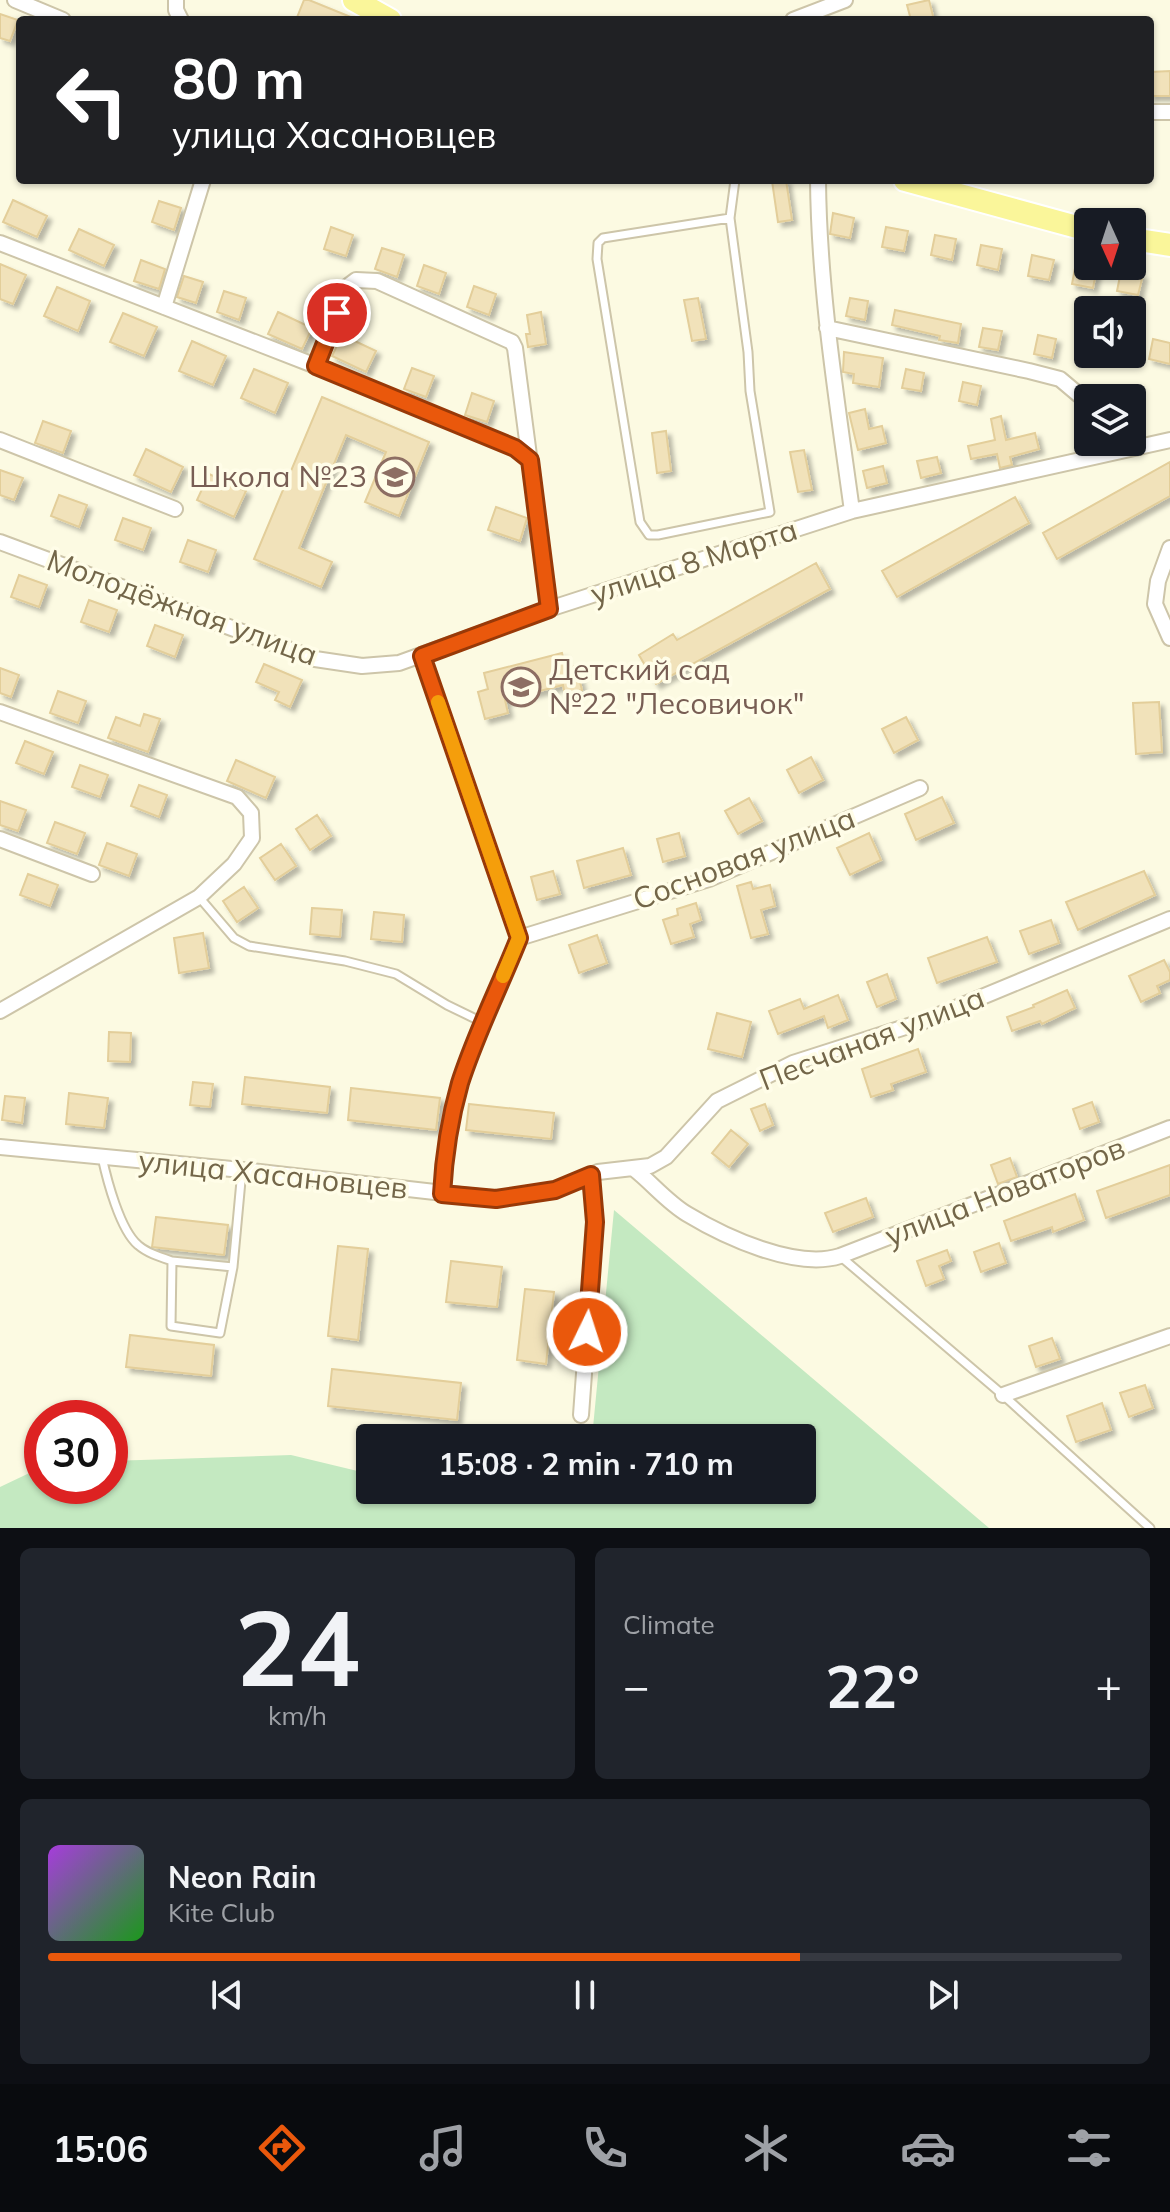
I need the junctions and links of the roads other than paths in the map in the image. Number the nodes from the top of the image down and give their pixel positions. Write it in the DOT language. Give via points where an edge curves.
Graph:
graph roads {
  1 [pos="15,0"];
  2 [pos="354,0"];
  3 [pos="845,0"];
  4 [pos="53,16"];
  5 [pos="383,16"];
  6 [pos="803,16"];
  7 [pos="202,184"];
  8 [pos="734,184"];
  9 [pos="818,184"];
  10 [pos="920,184"];
  11 [pos="730,218"];
  12 [pos="1074,226"];
  13 [pos="1146,241"];
  14 [pos="0,243"];
  15 [pos="1170,245"];
  16 [pos="164,307"];
  17 [pos="827,328"];
  18 [pos="316,366"];
  19 [pos="1074,391"];
  20 [pos="0,440"];
  21 [pos="1170,440"];
  22 [pos="530,460"];
  23 [pos="175,509"];
  24 [pos="852,511"];
  25 [pos="0,542"];
  26 [pos="1170,548"];
  27 [pos="549,609"];
  28 [pos="1170,638"];
  29 [pos="422,656"];
  30 [pos="2,718"];
  31 [pos="920,788"];
  32 [pos="0,839"];
  33 [pos="92,874"];
  34 [pos="199,897"];
  35 [pos="1170,919"];
  36 [pos="519,938"];
  37 [pos="0,1011"];
  38 [pos="482,1022"];
  39 [pos="1170,1128"];
  40 [pos="0,1147"];
  41 [pos="102,1157"];
  42 [pos="634,1169"];
  43 [pos="242,1170"];
  44 [pos="591,1175"];
  45 [pos="442,1194"];
  46 [pos="840,1256"];
  47 [pos="172,1261"];
  48 [pos="233,1267"];
  49 [pos="1170,1336"];
  50 [pos="1003,1395"];
  51 [pos="581,1415"];
  52 [pos="1150,1528"];
  1 -- 4 [label="street"];
  2 -- 5 [label="main road"];
  3 -- 6 [label="street"];
  7 -- 16 [label="street"];
  8 -- 11 [label="lane"];
  9 -- 17 [label="street"];
  10 -- 12 [label="main road"];
  11 -- 11 [label="lane" via="770,512 649,535 640,522 598,243"];
  13 -- 15 [label="main road"];
  14 -- 16 [label="street"];
  16 -- 18 [label="street"];
  17 -- 19 [label="street" via="1029,371 1060,379"];
  17 -- 24 [label="street"];
  18 -- 22 [label="street" via="515,448"];
  18 -- 22 [label="street, улица 8 Марта" via="348,286 356,280 377,281 512,342"];
  20 -- 23 [label="street"];
  21 -- 24 [label="street, улица 8 Марта"];
  22 -- 27 [label="street, улица 8 Марта"];
  24 -- 27 [label="street, улица 8 Марта"];
  25 -- 29 [label="street, Молодёжная улица" via="315,659 362,666"];
  26 -- 28 [label="street" via="1155,604"];
  27 -- 29 [label="street, Молодёжная улица"];
  29 -- 36 [label="street"];
  30 -- 34 [label="street" via="237,797 251,813 252,838"];
  31 -- 36 [label="street, Сосновая улица" via="709,879"];
  32 -- 33 [label="street"];
  34 -- 37 [label="street"];
  34 -- 38 [label="lane" via="234,938 249,946 396,974"];
  35 -- 42 [label="street, Песчаная улица" via="924,1021 793,1063 717,1101 666,1157"];
  36 -- 38 [label="street"];
  38 -- 45 [label="street" via="460,1085"];
  39 -- 46 [label="street, улица Новаторов"];
  40 -- 41 [label="street, улица Хасановцев"];
  41 -- 43 [label="street, улица Хасановцев"];
  41 -- 47 [label="lane" via="127,1231 143,1249"];
  42 -- 44 [label="street, Песчаная улица"];
  42 -- 46 [label="street, улица Новаторов" via="685,1213 734,1238 804,1259"];
  43 -- 45 [label="street, улица Хасановцев"];
  43 -- 48 [label="lane"];
  44 -- 45 [label="street, улица Хасановцев" via="555,1190 496,1199"];
  44 -- 51 [label="street" via="595,1222"];
  46 -- 50 [label="lane"];
  47 -- 48 [label="lane"];
  47 -- 48 [label="lane" via="171,1326 220,1333"];
  49 -- 50 [label="street"];
  50 -- 52 [label="lane"];
}
